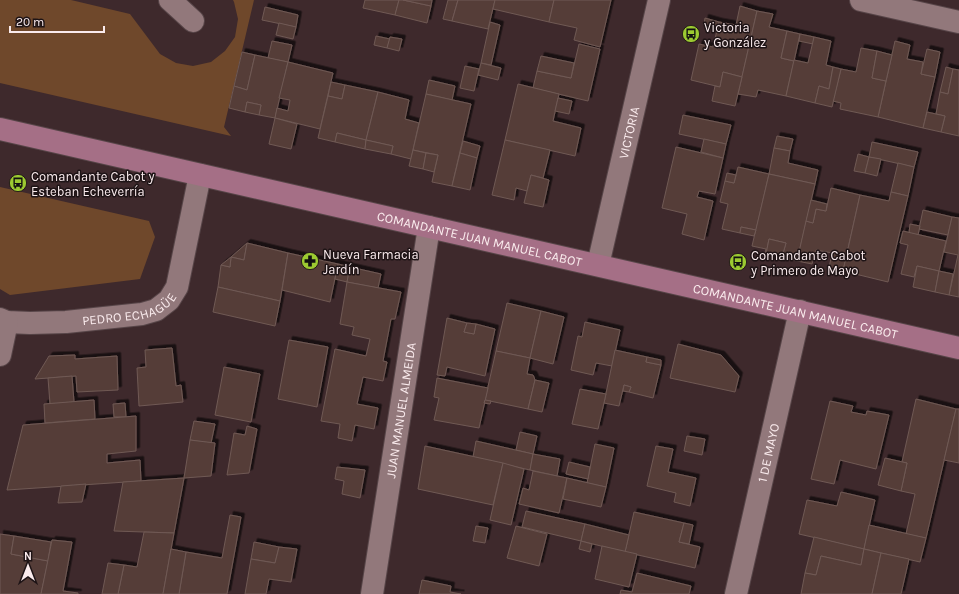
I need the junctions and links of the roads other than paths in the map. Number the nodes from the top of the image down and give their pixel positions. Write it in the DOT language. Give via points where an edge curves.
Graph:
graph roads {
  1 [pos="170,0"];
  2 [pos="659,0"];
  3 [pos="861,0"];
  4 [pos="193,21"];
  5 [pos="959,22"];
  6 [pos="0,129"];
  7 [pos="200,175"];
  8 [pos="429,227"];
  9 [pos="598,265"];
  10 [pos="800,311"];
  11 [pos="4,320"];
  12 [pos="959,348"];
  13 [pos="0,355"];
  14 [pos="372,594"];
  15 [pos="736,594"];
  1 -- 4 [label="street"];
  2 -- 9 [label="street, VICTORIA"];
  3 -- 5 [label="street"];
  6 -- 7 [label="main road, COMANDANTE JUAN MANUEL CABOT"];
  7 -- 8 [label="main road, COMANDANTE JUAN MANUEL CABOT"];
  7 -- 11 [label="street, PEDRO ECHAGÜE" via="177,287 169,300 156,310 142,314 66,322 30,323"];
  8 -- 9 [label="main road, COMANDANTE JUAN MANUEL CABOT"];
  8 -- 14 [label="street, JUAN MANUEL ALMEIDA"];
  9 -- 10 [label="main road, COMANDANTE JUAN MANUEL CABOT"];
  10 -- 12 [label="main road, COMANDANTE JUAN MANUEL CABOT"];
  10 -- 15 [label="street, 1 DE MAYO"];
  11 -- 13 [label="street, PEDRO ECHAGÜE"];
}
